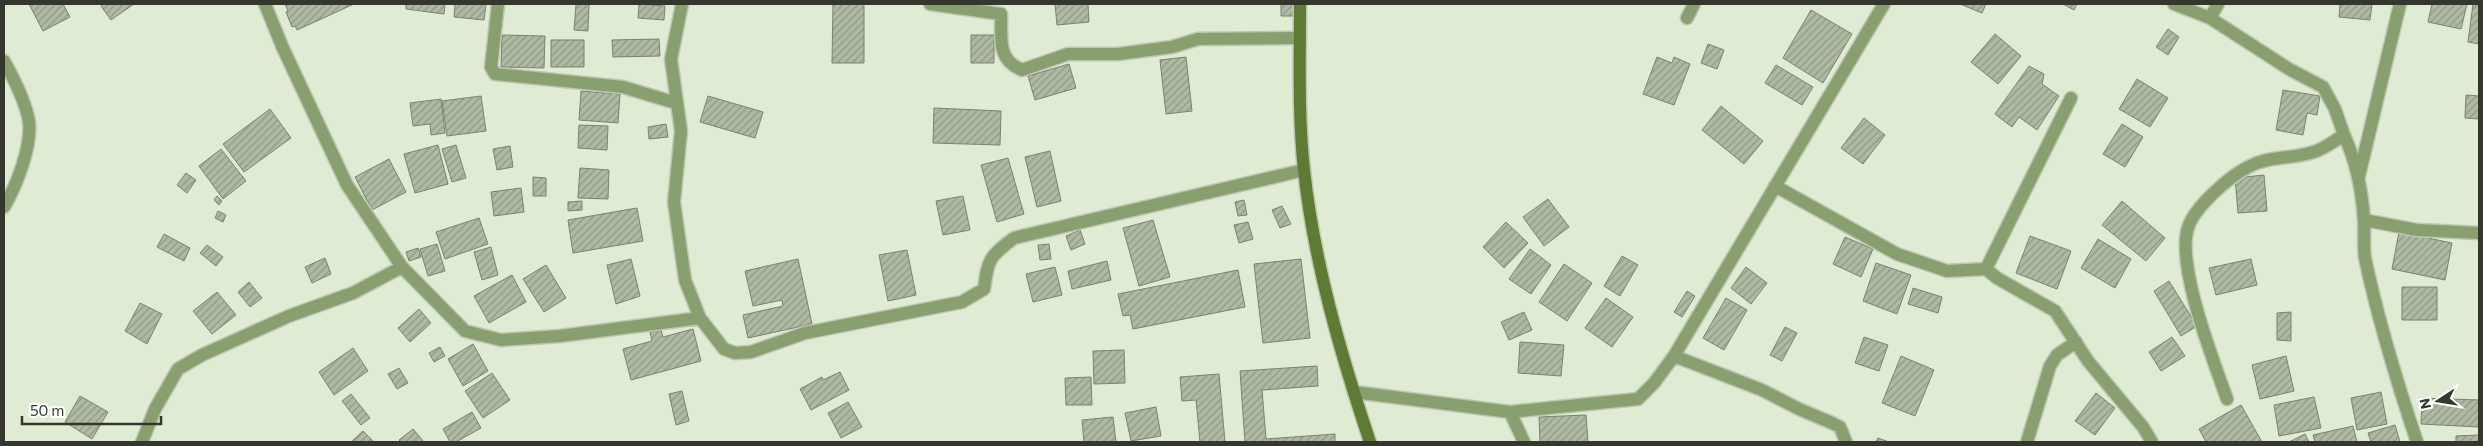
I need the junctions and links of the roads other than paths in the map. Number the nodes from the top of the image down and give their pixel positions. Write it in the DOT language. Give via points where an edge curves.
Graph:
graph roads {
  1 [pos="265,4"];
  2 [pos="498,4"];
  3 [pos="682,4"];
  4 [pos="930,4"];
  5 [pos="1300,4"];
  6 [pos="1694,4"];
  7 [pos="1884,4"];
  8 [pos="2174,4"];
  9 [pos="2218,4"];
  10 [pos="2400,4"];
  11 [pos="999,9"];
  12 [pos="1687,18"];
  13 [pos="2210,18"];
  14 [pos="1300,38"];
  15 [pos="4,61"];
  16 [pos="2072,98"];
  17 [pos="676,103"];
  18 [pos="2344,134"];
  19 [pos="1304,170"];
  20 [pos="2358,178"];
  21 [pos="1775,186"];
  22 [pos="4,207"];
  23 [pos="2364,220"];
  24 [pos="2479,232"];
  25 [pos="402,266"];
  26 [pos="1986,269"];
  27 [pos="700,318"];
  28 [pos="2076,342"];
  29 [pos="1674,356"];
  30 [pos="1354,392"];
  31 [pos="2227,399"];
  32 [pos="1510,412"];
  33 [pos="142,442"];
  34 [pos="1370,442"];
  35 [pos="1524,442"];
  36 [pos="1846,442"];
  37 [pos="2027,442"];
  38 [pos="2152,442"];
  39 [pos="2417,442"];
  1 -- 25 [label="street" via="347,185"];
  2 -- 17 [label="street" via="491,67 495,74 623,87"];
  3 -- 17 [label="street" via="671,60"];
  4 -- 11 [label="street"];
  5 -- 14 [label="street"];
  6 -- 12 [label="street"];
  7 -- 21 [label="street"];
  8 -- 13 [label="street"];
  9 -- 13 [label="street"];
  10 -- 20 [label="street"];
  11 -- 14 [label="street" via="1004,56 1011,65 1022,70 1068,54 1118,54 1172,47 1198,39"];
  13 -- 18 [label="street" via="2323,87"];
  14 -- 19 [label="street"];
  15 -- 22 [label="street" via="29,124 26,151"];
  16 -- 26 [label="street"];
  17 -- 27 [label="street" via="681,131 674,202 685,280"];
  18 -- 20 [label="street"];
  18 -- 31 [label="street" via="2313,153 2268,158 2247,167 2215,190 2189,225 2186,241 2188,270 2203,330"];
  19 -- 27 [label="street" via="1014,238 994,254 987,265 984,289 962,302 813,331 751,352 735,354 724,350"];
  19 -- 30 [label="street" via="1326,289"];
  20 -- 23 [label="street"];
  21 -- 26 [label="street" via="1897,254 1947,271"];
  21 -- 29 [label="street"];
  23 -- 24 [label="street" via="2417,230"];
  23 -- 39 [label="street" via="2365,256"];
  25 -- 27 [label="street" via="465,331 501,340 560,336"];
  25 -- 33 [label="street" via="353,293 289,316 178,369"];
  26 -- 28 [label="street" via="2055,311"];
  28 -- 37 [label="street" via="2057,355 2050,366"];
  28 -- 38 [label="street"];
  29 -- 32 [label="street" via="1638,399"];
  29 -- 36 [label="street" via="1762,390 1832,423 1840,427"];
  30 -- 32 [label="street"];
  30 -- 34 [label="street"];
  32 -- 35 [label="street"];
}
